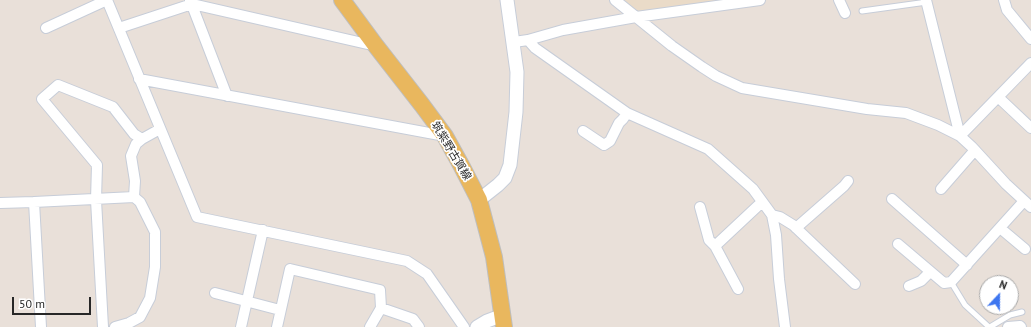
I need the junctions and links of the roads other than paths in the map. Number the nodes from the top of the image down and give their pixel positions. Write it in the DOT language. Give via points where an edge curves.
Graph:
graph roads {
  1 [pos="107,0"];
  2 [pos="342,0"];
  3 [pos="507,0"];
  4 [pos="615,0"];
  5 [pos="760,0"];
  6 [pos="840,0"];
  7 [pos="1004,0"];
  8 [pos="927,1"];
  9 [pos="191,2"];
  10 [pos="862,11"];
  11 [pos="845,13"];
  12 [pos="636,17"];
  13 [pos="46,28"];
  14 [pos="119,28"];
  15 [pos="1031,39"];
  16 [pos="528,40"];
  17 [pos="514,42"];
  18 [pos="376,46"];
  19 [pos="1031,63"];
  20 [pos="139,79"];
  21 [pos="227,96"];
  22 [pos="998,97"];
  23 [pos="627,113"];
  24 [pos="1031,128"];
  25 [pos="160,129"];
  26 [pos="583,131"];
  27 [pos="445,136"];
  28 [pos="960,136"];
  29 [pos="142,139"];
  30 [pos="975,150"];
  31 [pos="848,180"];
  32 [pos="941,189"];
  33 [pos="134,197"];
  34 [pos="892,199"];
  35 [pos="96,200"];
  36 [pos="479,200"];
  37 [pos="34,202"];
  38 [pos="762,202"];
  39 [pos="0,203"];
  40 [pos="1028,204"];
  41 [pos="700,207"];
  42 [pos="772,215"];
  43 [pos="796,228"];
  44 [pos="1000,228"];
  45 [pos="263,230"];
  46 [pos="898,244"];
  47 [pos="715,246"];
  48 [pos="1025,249"];
  49 [pos="967,266"];
  50 [pos="930,272"];
  51 [pos="951,282"];
  52 [pos="855,284"];
  53 [pos="909,286"];
  54 [pos="738,289"];
  55 [pos="215,293"];
  56 [pos="246,301"];
  57 [pos="381,308"];
  58 [pos="280,310"];
  59 [pos="1022,312"];
  60 [pos="504,321"];
  61 [pos="41,327"];
  62 [pos="103,327"];
  63 [pos="115,327"];
  64 [pos="241,327"];
  65 [pos="277,327"];
  66 [pos="370,327"];
  67 [pos="418,327"];
  68 [pos="464,327"];
  69 [pos="477,327"];
  70 [pos="785,327"];
  71 [pos="990,327"];
  72 [pos="1008,327"];
  73 [pos="1021,327"];
  1 -- 13 [label="street"];
  1 -- 14 [label="street"];
  2 -- 18 [label="main road, 筑紫野古賀線"];
  3 -- 17 [label="street"];
  4 -- 12 [label="street"];
  5 -- 12 [label="street"];
  6 -- 11 [label="street"];
  7 -- 15 [label="street" via="1007,10"];
  8 -- 10 [label="lane"];
  8 -- 28 [label="street"];
  9 -- 14 [label="street"];
  9 -- 18 [label="street"];
  9 -- 21 [label="street"];
  12 -- 16 [label="street" via="563,30"];
  12 -- 28 [label="street" via="702,67 742,88 906,113"];
  14 -- 20 [label="street"];
  16 -- 17 [label="street"];
  16 -- 23 [label="street" via="535,48"];
  17 -- 36 [label="street" via="517,72 516,112 510,164 505,178"];
  18 -- 27 [label="main road, 筑紫野古賀線"];
  19 -- 22 [label="street"];
  20 -- 21 [label="street"];
  20 -- 25 [label="street"];
  21 -- 27 [label="street"];
  22 -- 24 [label="street"];
  22 -- 28 [label="street"];
  23 -- 26 [label="street" via="610,141 604,145"];
  23 -- 38 [label="street" via="708,149 753,189"];
  25 -- 29 [label="street"];
  25 -- 45 [label="street" via="197,217"];
  27 -- 36 [label="main road, 筑紫野古賀線"];
  28 -- 30 [label="street"];
  29 -- 33 [label="street" via="136,144 130,156 135,181"];
  29 -- 35 [label="street" via="134,134 113,107 58,85 42,99 97,164"];
  30 -- 32 [label="street"];
  30 -- 40 [label="street"];
  31 -- 43 [label="street"];
  33 -- 35 [label="street"];
  33 -- 63 [label="street" via="140,202 155,232 156,267 150,298 140,317"];
  34 -- 49 [label="street"];
  35 -- 37 [label="street"];
  35 -- 62 [label="street"];
  36 -- 60 [label="main road, 筑紫野古賀線" via="494,258"];
  37 -- 39 [label="street"];
  37 -- 61 [label="street"];
  38 -- 42 [label="street"];
  38 -- 47 [label="street"];
  40 -- 44 [label="street"];
  41 -- 47 [label="street" via="710,240"];
  42 -- 43 [label="street" via="780,217"];
  42 -- 70 [label="street"];
  43 -- 52 [label="street"];
  44 -- 48 [label="street"];
  44 -- 49 [label="street"];
  45 -- 56 [label="street"];
  45 -- 68 [label="street" via="407,261 427,274"];
  46 -- 50 [label="street"];
  47 -- 54 [label="street"];
  49 -- 51 [label="street"];
  50 -- 51 [label="street" via="944,283"];
  50 -- 53 [label="street" via="921,281"];
  51 -- 71 [label="lane" via="965,305"];
  55 -- 56 [label="street"];
  56 -- 58 [label="street"];
  56 -- 64 [label="street"];
  57 -- 58 [label="street" via="380,290 290,269"];
  57 -- 66 [label="street"];
  57 -- 67 [label="street" via="413,319"];
  58 -- 65 [label="street"];
  59 -- 71 [label="lane" via="1010,315"];
  60 -- 69 [label="street" via="487,321"];
  72 -- 73 [label="street"];
}
